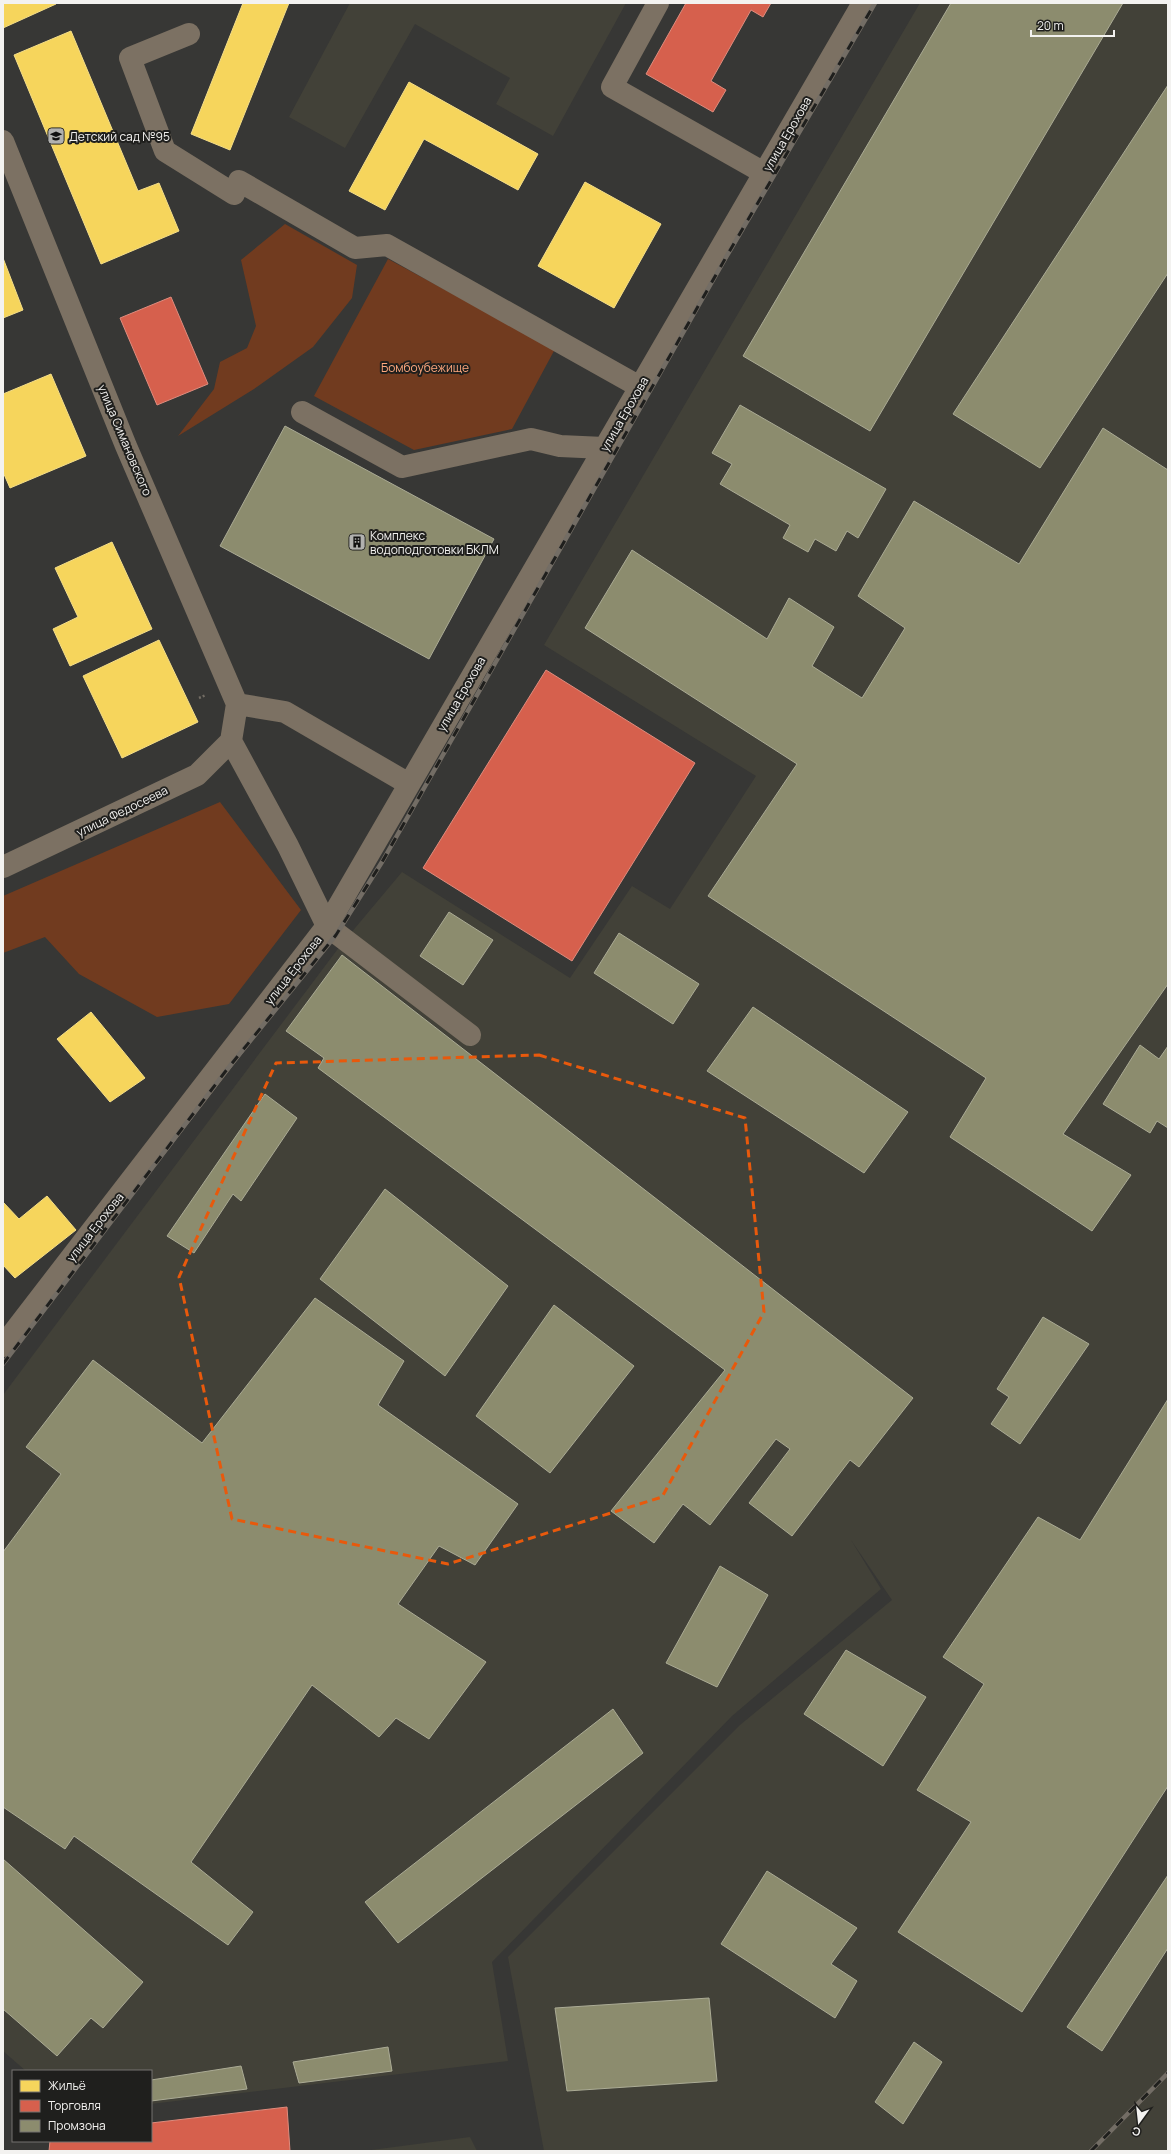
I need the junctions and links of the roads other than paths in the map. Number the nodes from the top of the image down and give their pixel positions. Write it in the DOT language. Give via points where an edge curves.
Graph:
graph roads {
  1 [pos="658,3"];
  2 [pos="863,3"];
  3 [pos="189,34"];
  4 [pos="3,141"];
  5 [pos="764,173"];
  6 [pos="640,387"];
  7 [pos="302,412"];
  8 [pos="604,448"];
  9 [pos="237,704"];
  10 [pos="231,741"];
  11 [pos="409,784"];
  12 [pos="3,867"];
  13 [pos="327,926"];
  14 [pos="470,1035"];
  15 [pos="3,1346"];
  1 -- 5 [label="street" via="612,87"];
  2 -- 5 [label="street, улица Ерохова"];
  3 -- 6 [label="street" via="130,58 165,151 355,248 388,245"];
  4 -- 9 [label="street, улица Симановского" via="126,446"];
  5 -- 6 [label="street, улица Ерохова"];
  6 -- 8 [label="street, улица Ерохова"];
  7 -- 8 [label="street" via="402,467 531,439 560,446"];
  8 -- 11 [label="street, улица Ерохова"];
  9 -- 10 [label="street"];
  9 -- 11 [label="street" via="285,712"];
  10 -- 12 [label="street, улица Федосеева" via="196,775"];
  10 -- 13 [label="street" via="288,846"];
  11 -- 13 [label="street, улица Ерохова"];
  13 -- 14 [label="street"];
  13 -- 15 [label="street, улица Ерохова"];
}
